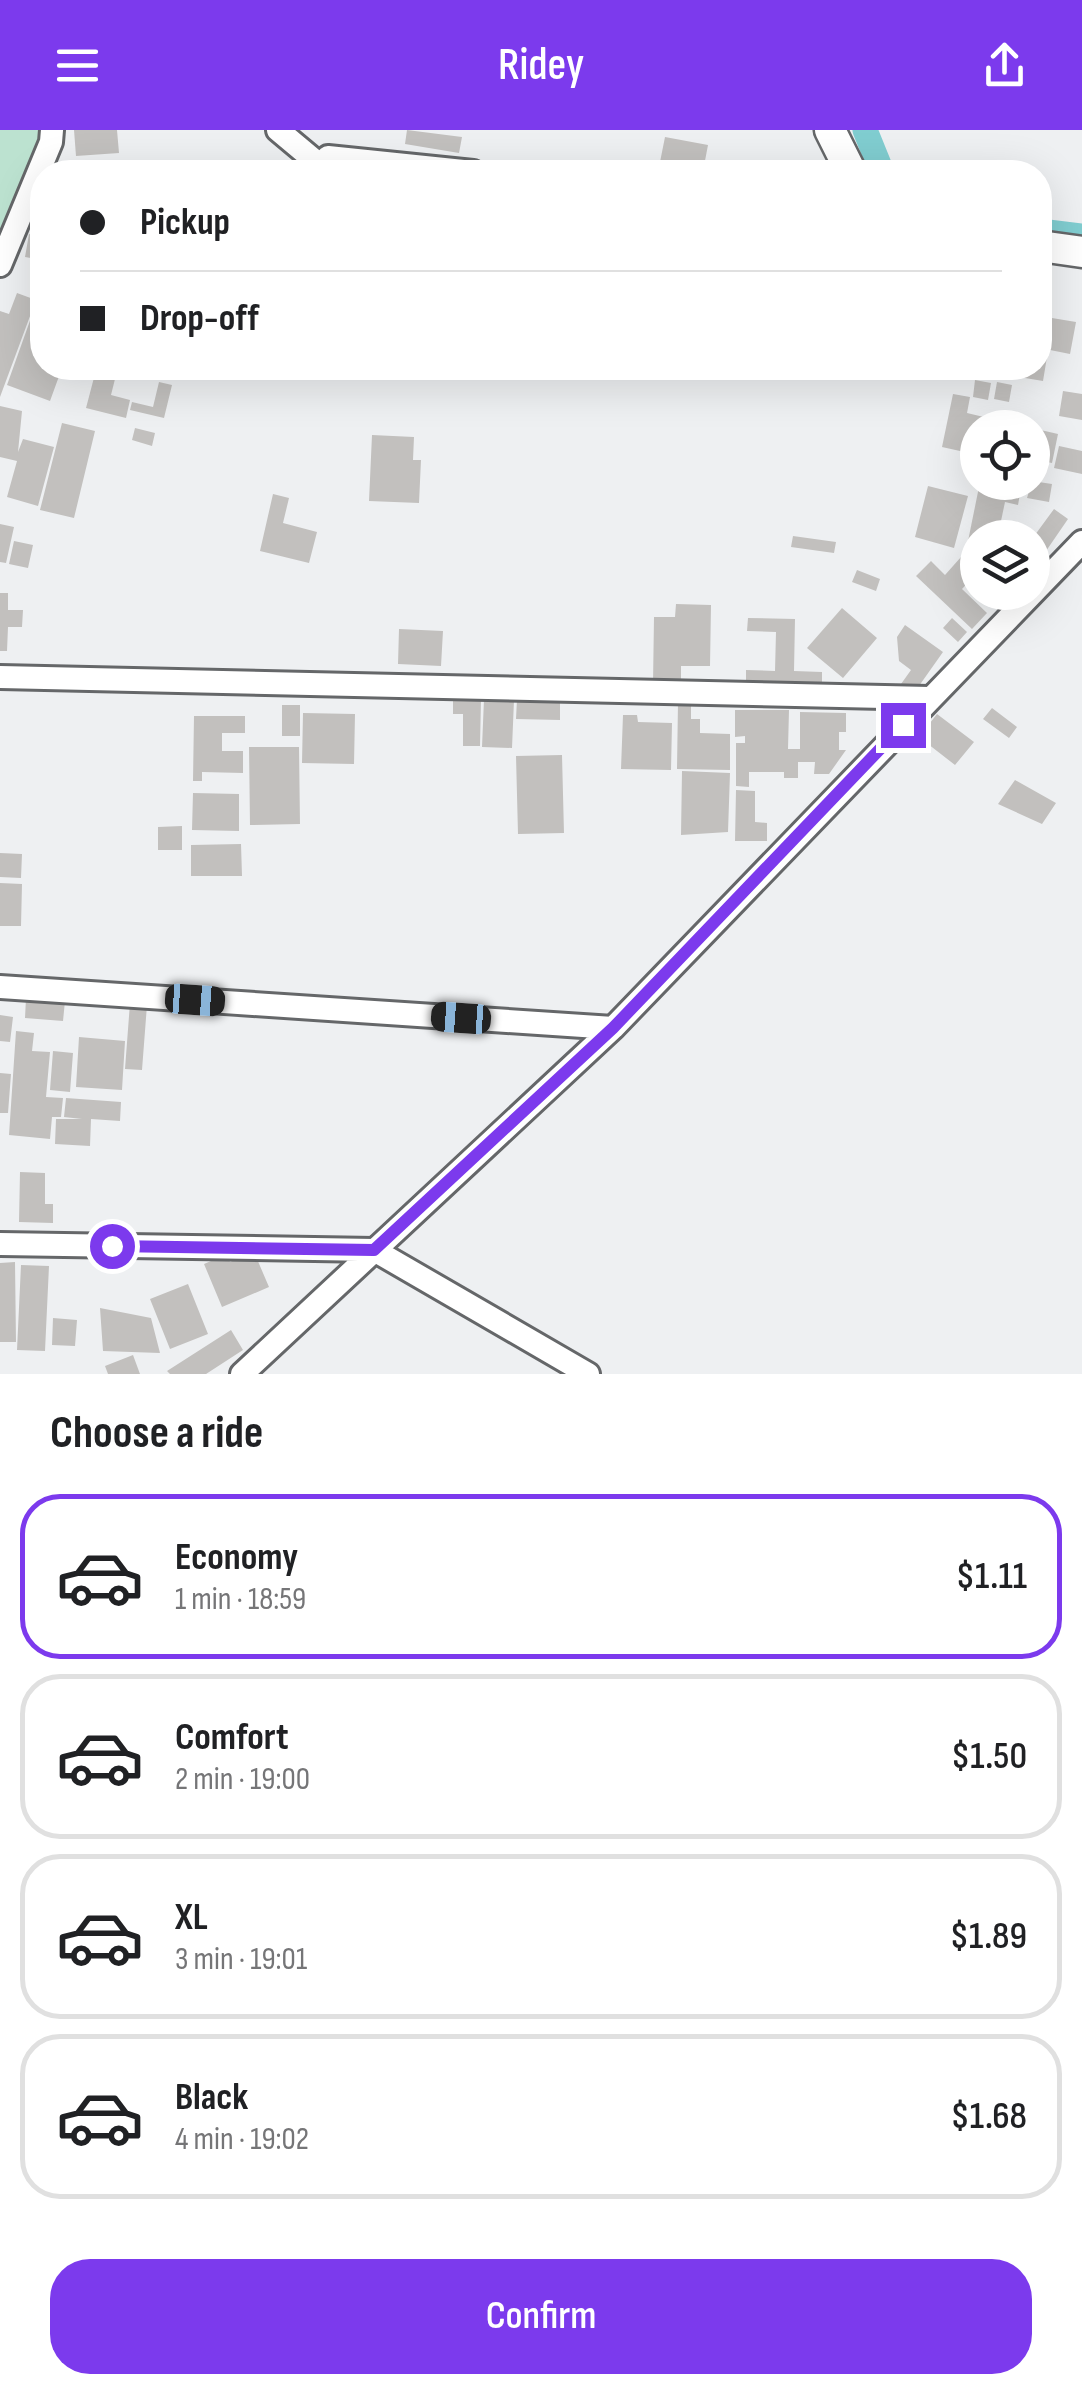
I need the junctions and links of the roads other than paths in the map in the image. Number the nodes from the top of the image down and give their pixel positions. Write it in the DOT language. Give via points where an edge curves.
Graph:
graph roads {
  1 [pos="52,130"];
  2 [pos="278,130"];
  3 [pos="830,130"];
  4 [pos="44,160"];
  5 [pos="314,160"];
  6 [pos="845,160"];
  7 [pos="30,194"];
  8 [pos="1052,248"];
  9 [pos="1082,252"];
  10 [pos="0,265"];
  11 [pos="1082,542"];
  12 [pos="0,677"];
  13 [pos="929,698"];
  14 [pos="0,987"];
  15 [pos="613,1028"];
  16 [pos="0,1244"];
  17 [pos="374,1250"];
  18 [pos="242,1374"];
  19 [pos="588,1374"];
  1 -- 4 [label="street"];
  2 -- 5 [label="street"];
  3 -- 6 [label="street"];
  7 -- 10 [label="street"];
  8 -- 9 [label="street"];
  11 -- 13 [label="street"];
  12 -- 13 [label="street"];
  13 -- 15 [label="street"];
  14 -- 15 [label="street"];
  15 -- 17 [label="street"];
  16 -- 17 [label="street"];
  17 -- 18 [label="street"];
  17 -- 19 [label="street"];
}
